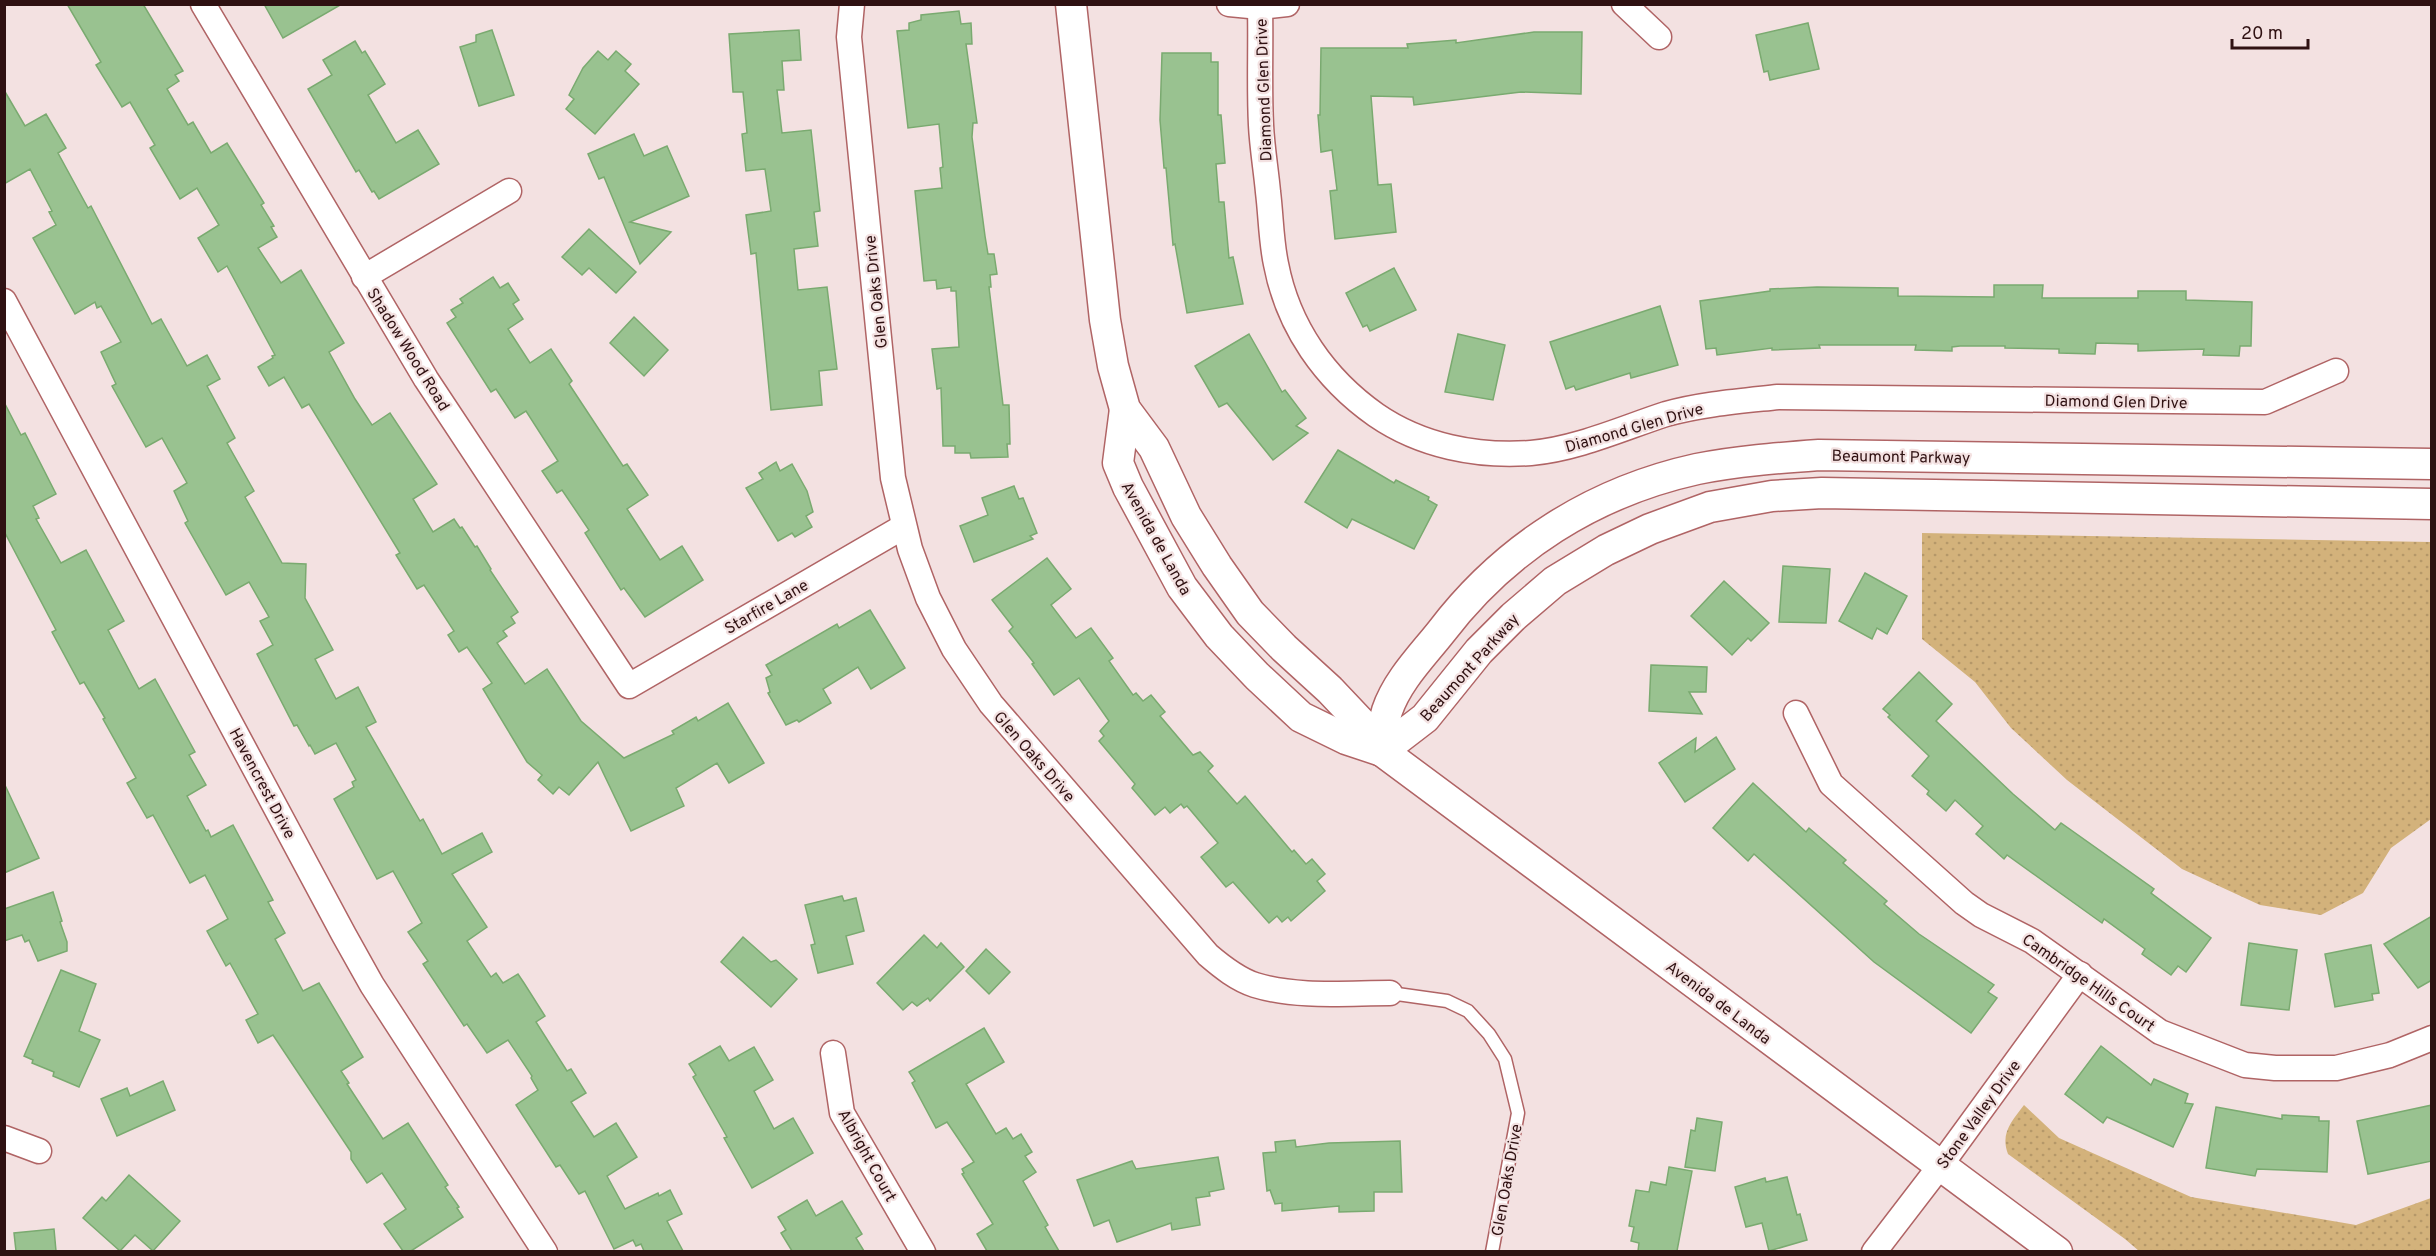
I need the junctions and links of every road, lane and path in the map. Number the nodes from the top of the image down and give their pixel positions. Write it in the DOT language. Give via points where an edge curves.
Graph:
graph roads {
  1 [pos="203,4"];
  2 [pos="852,4"];
  3 [pos="1071,4"];
  4 [pos="1228,4"];
  5 [pos="1287,4"];
  6 [pos="1624,4"];
  7 [pos="1260,7"];
  8 [pos="1659,37"];
  9 [pos="509,191"];
  10 [pos="364,277"];
  11 [pos="4,301"];
  12 [pos="2336,371"];
  13 [pos="1125,409"];
  14 [pos="2432,464"];
  15 [pos="2432,504"];
  16 [pos="903,527"];
  17 [pos="629,686"];
  18 [pos="1796,713"];
  19 [pos="1382,752"];
  20 [pos="2080,974"];
  21 [pos="1390,993"];
  22 [pos="2432,1038"];
  23 [pos="833,1053"];
  24 [pos="4,1138"];
  25 [pos="39,1151"];
  26 [pos="1940,1166"];
  27 [pos="545,1251"];
  28 [pos="922,1251"];
  29 [pos="1492,1251"];
  30 [pos="1875,1251"];
  31 [pos="2057,1251"];
  1 -- 10 [label="street, Shadow Wood Road"];
  2 -- 16 [label="street, Glen Oaks Drive" via="849,37 893,478"];
  3 -- 13 [label="street, Avenida de Landa" via="1105,320"];
  4 -- 7 [label="street"];
  5 -- 7 [label="street"];
  6 -- 8 [label="street"];
  7 -- 12 [label="street, Diamond Glen Drive" via="1261,126 1276,264 1287,304 1305,341 1327,372 1355,400 1419,438 1457,450 1533,453 1669,414 1778,397 2265,402"];
  9 -- 10 [label="street"];
  10 -- 17 [label="street, Shadow Wood Road" via="426,379"];
  11 -- 27 [label="street, Havencrest Drive" via="372,985"];
  13 -- 19 [label="street, Avenida de Landa" via="1154,448 1186,516 1250,613 1330,690 1365,727"];
  13 -- 19 [label="street, Avenida de Landa" via="1118,463 1182,587 1219,636 1301,717"];
  14 -- 19 [label="street, Beaumont Parkway" via="1819,454 1696,470 1637,487 1585,508 1538,536 1491,577 1450,619 1401,684 1387,712"];
  15 -- 19 [label="street, Beaumont Parkway" via="1822,493 1772,496 1710,507 1650,528 1555,580 1479,651 1425,718"];
  16 -- 17 [label="street, Starfire Lane"];
  16 -- 21 [label="street, Glen Oaks Drive" via="928,598 954,649 991,704 1208,955 1229,972 1282,991"];
  18 -- 20 [label="street, Cambridge Hills Court" via="1831,784 1964,903 2032,941"];
  19 -- 26 [label="street, Avenida de Landa"];
  20 -- 22 [label="street, Cambridge Hills Court" via="2160,1032 2245,1065 2336,1068 2390,1055"];
  20 -- 26 [label="street, Stone Valley Drive"];
  21 -- 29 [label="lane, Glen Oaks Drive" via="1447,1001 1468,1011 1504,1059 1518,1113"];
  23 -- 28 [label="street, Albright Court" via="842,1113"];
  24 -- 25 [label="street"];
  26 -- 30 [label="street, Stone Valley Drive"];
  26 -- 31 [label="street, Avenida de Landa"];
}
